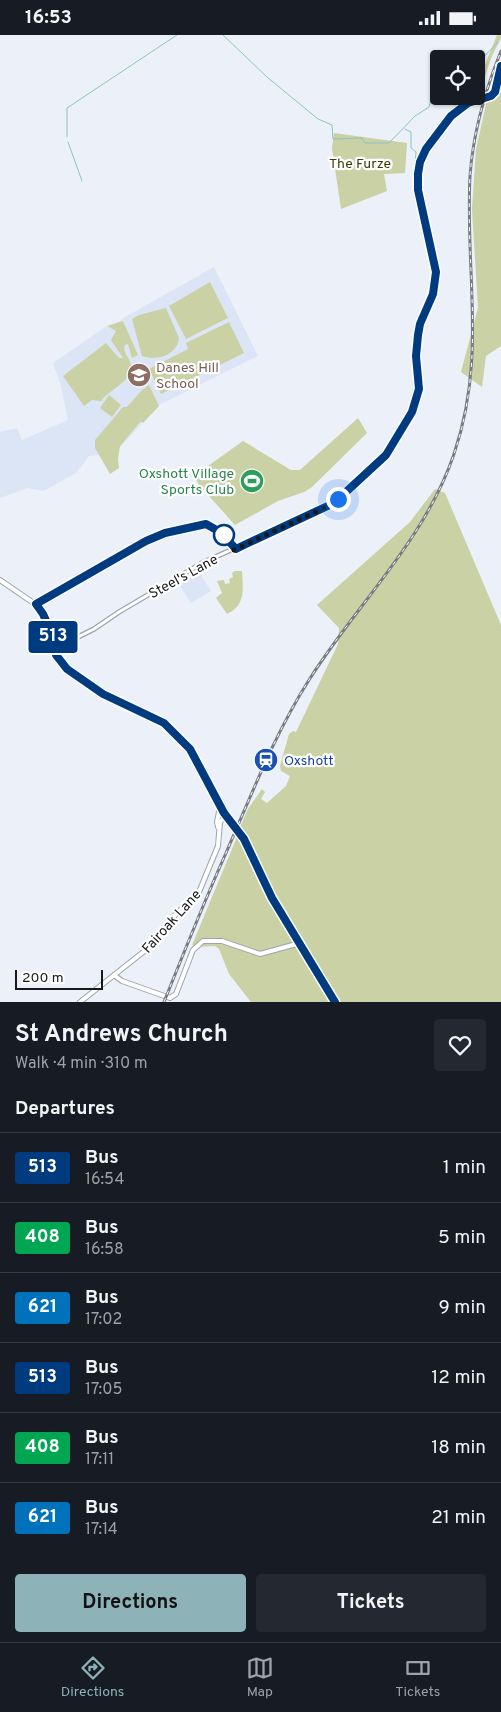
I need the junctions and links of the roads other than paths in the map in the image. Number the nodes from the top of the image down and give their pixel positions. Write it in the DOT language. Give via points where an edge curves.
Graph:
graph roads {
  1 [pos="501,66"];
  2 [pos="0,580"];
  3 [pos="54,649"];
  4 [pos="220,807"];
  5 [pos="226,816"];
  6 [pos="219,829"];
  7 [pos="300,943"];
  8 [pos="114,975"];
  9 [pos="80,1002"];
  10 [pos="335,1002"];
  1 -- 3 [label="street, Steel's Lane, bridge" via="497,89 488,97 463,106 447,121 420,162 418,190 435,266 434,288 418,335 416,403 386,455 331,505 202,563 94,629"];
  2 -- 3 [label="main road" via="38,606 52,634"];
  3 -- 4 [label="main road" via="67,669 103,694 159,721 174,732 190,749"];
  4 -- 5 [label="main road"];
  4 -- 6 [label="main road"];
  5 -- 6 [label="main road, Fairoak Lane" via="221,819"];
  5 -- 7 [label="main road, bridge" via="244,838 272,898"];
  6 -- 8 [label="main road, Fairoak Lane" via="218,846 199,892 146,949"];
  7 -- 8 [label="main road" via="260,954 222,941 203,941 193,950 176,994 170,997 122,981"];
  7 -- 10 [label="main road"];
  8 -- 9 [label="main road, Fairoak Lane"];
}
